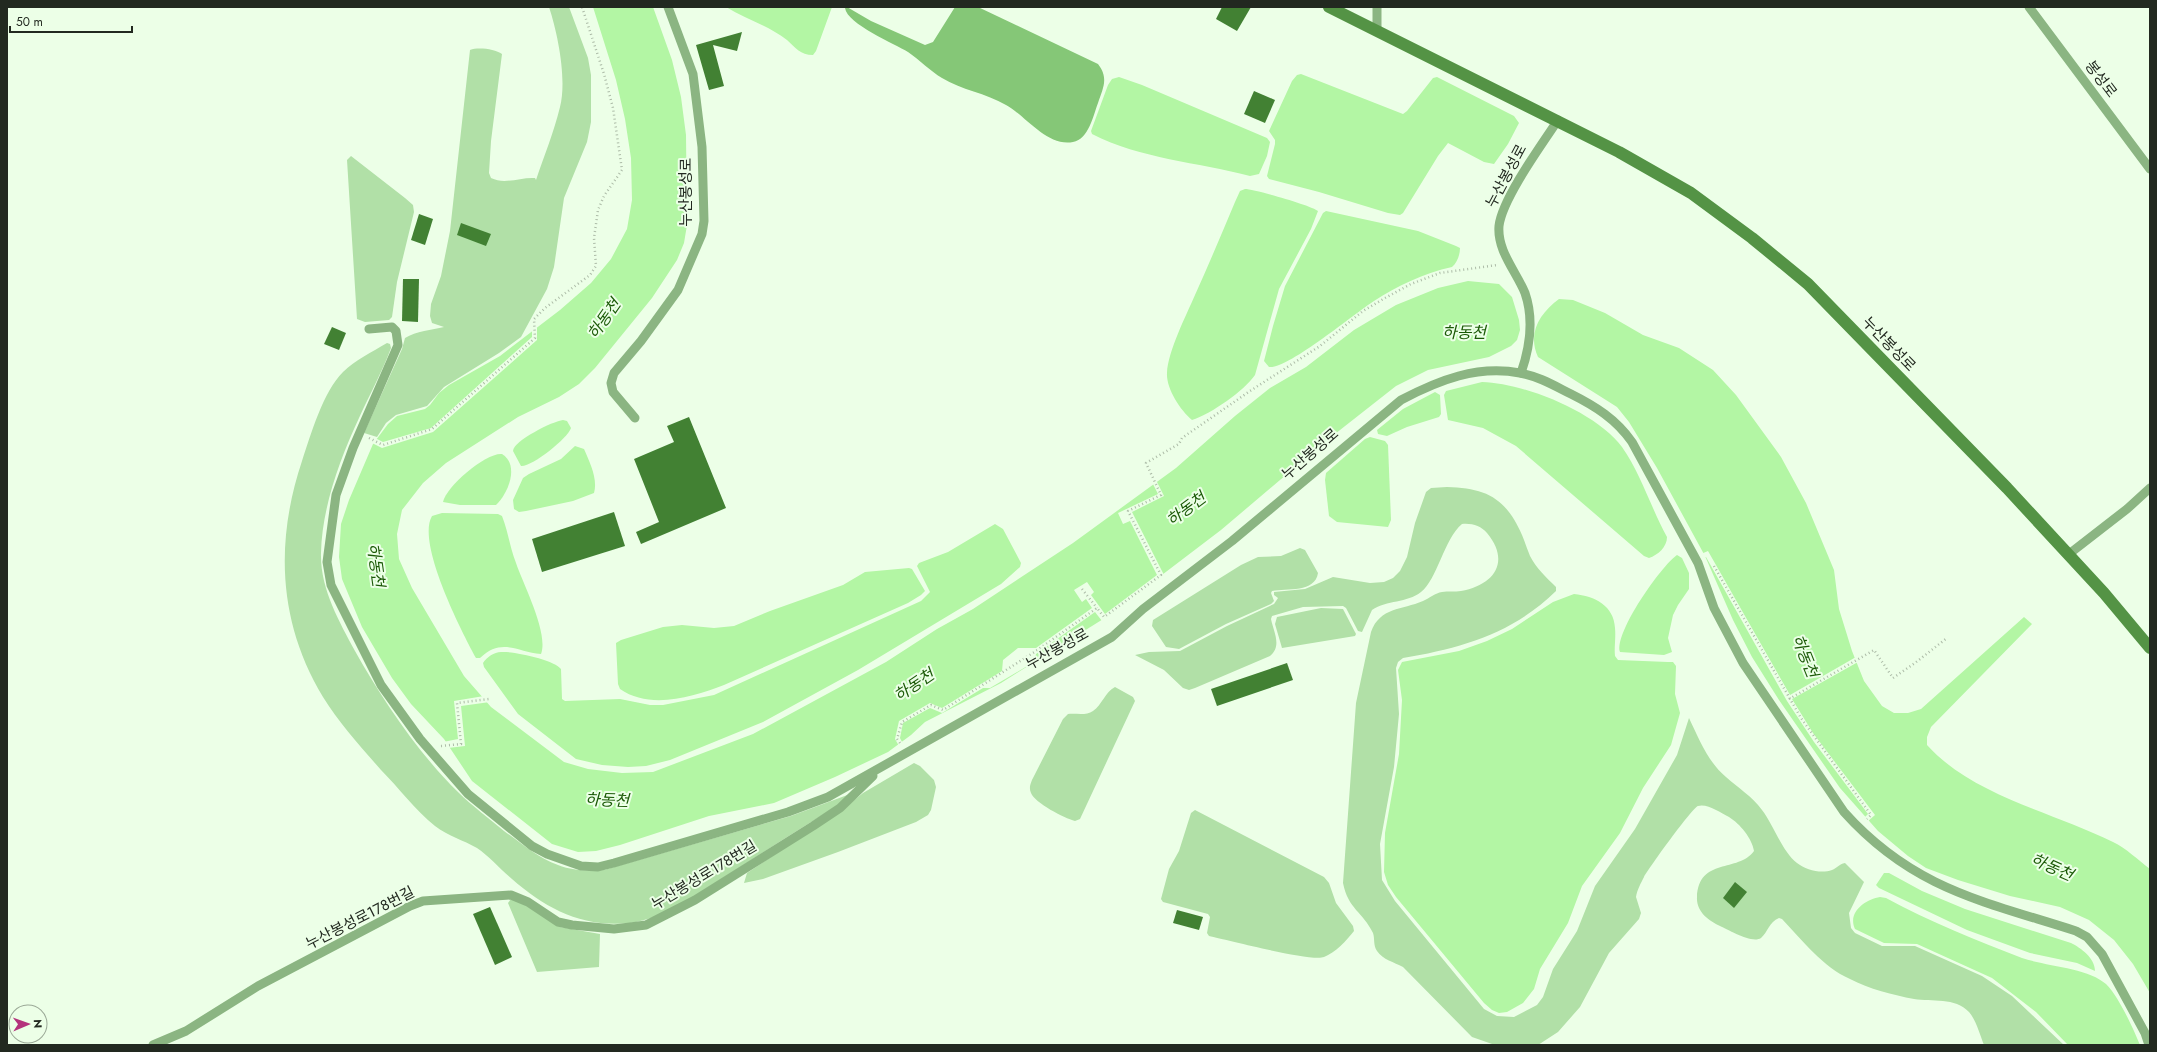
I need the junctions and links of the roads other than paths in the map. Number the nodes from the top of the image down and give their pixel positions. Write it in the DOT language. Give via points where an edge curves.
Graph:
graph roads {
  1 [pos="668,7"];
  2 [pos="1329,7"];
  3 [pos="1377,7"];
  4 [pos="2029,7"];
  5 [pos="1377,31"];
  6 [pos="1558,120"];
  7 [pos="2150,169"];
  8 [pos="369,329"];
  9 [pos="1521,373"];
  10 [pos="635,418"];
  11 [pos="2150,488"];
  12 [pos="2069,554"];
  13 [pos="2150,648"];
  14 [pos="879,770"];
  15 [pos="153,1045"];
  16 [pos="2149,1045"];
  1 -- 10 [label="lane, 누산봉성로" via="693,74 702,147 704,221 702,234 678,290 614,373 611,383 613,392"];
  2 -- 5 [label="street, 누산봉성로"];
  3 -- 5 [label="lane"];
  4 -- 7 [label="lane, 봉성로"];
  5 -- 6 [label="street, 누산봉성로"];
  6 -- 9 [label="lane, 누산봉성로" via="1502,213 1499,236 1508,264 1524,292 1529,311 1529,343"];
  6 -- 12 [label="street, 누산봉성로" via="1692,192 1808,284"];
  8 -- 14 [label="lane" via="392,327 396,331 398,345 352,448 336,495 328,542 328,574 381,686 427,747 468,794 532,846 558,859 581,866 598,867 788,812 828,797"];
  9 -- 14 [label="lane, 누산봉성로" via="1472,372 1427,386 1401,400 1112,637 1057,666"];
  9 -- 16 [label="lane" via="1578,397 1603,412 1622,428 1698,563 1714,608 1743,663 1844,812 1858,827 1888,855 1929,880 1991,905 2076,931 2087,937 2102,954"];
  11 -- 12 [label="lane"];
  12 -- 13 [label="street, 누산봉성로"];
  14 -- 15 [label="lane, 누산봉성로178번길" via="845,804 813,826 695,900 646,925 614,929 558,922 528,902 511,895 423,901 258,986 186,1031"];
}
